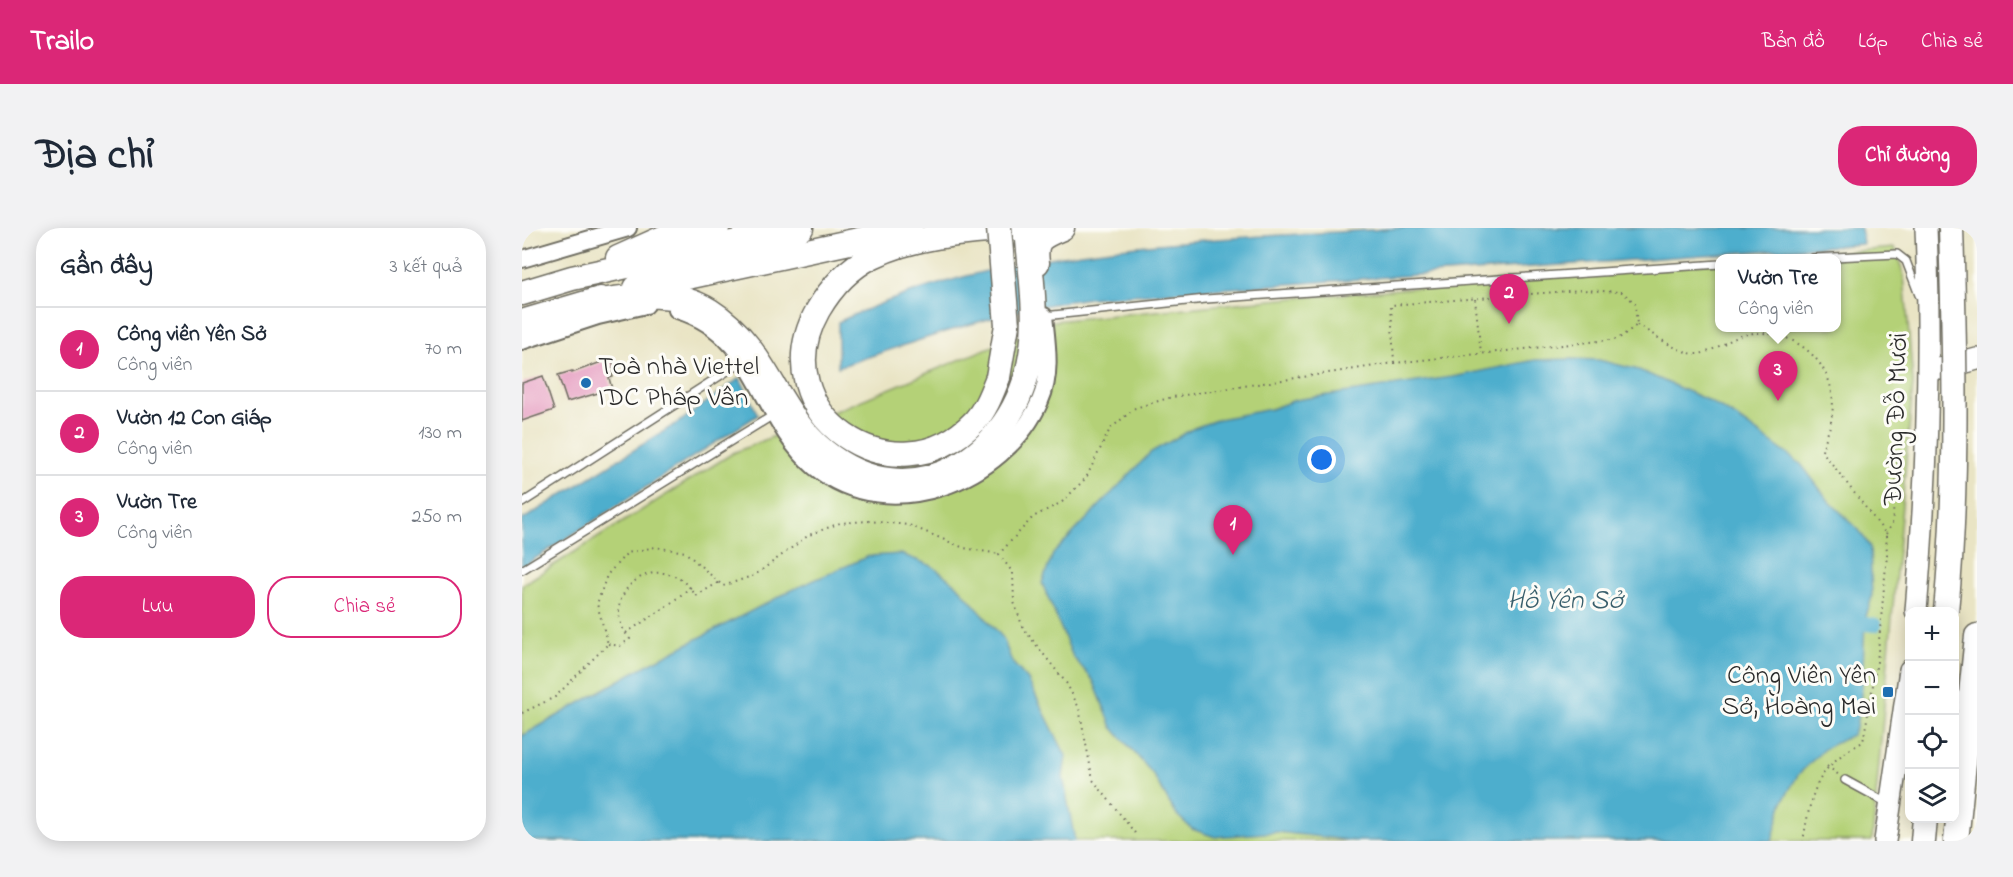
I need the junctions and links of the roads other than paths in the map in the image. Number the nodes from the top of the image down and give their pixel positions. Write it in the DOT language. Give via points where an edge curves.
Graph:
graph roads {
  1 [pos="628,228"];
  2 [pos="685,228"];
  3 [pos="717,228"];
  4 [pos="801,228"];
  5 [pos="918,228"];
  6 [pos="999,228"];
  7 [pos="1026,228"];
  8 [pos="1062,228"];
  9 [pos="1926,228"];
  10 [pos="1935,228"];
  11 [pos="1951,228"];
  12 [pos="1841,257"];
  13 [pos="522,259"];
  14 [pos="1715,264"];
  15 [pos="572,278"];
  16 [pos="522,293"];
  17 [pos="1929,296"];
  18 [pos="587,303"];
  19 [pos="1044,312"];
  20 [pos="522,322"];
  21 [pos="522,341"];
  22 [pos="1977,359"];
  23 [pos="745,360"];
  24 [pos="1928,377"];
  25 [pos="775,414"];
  26 [pos="522,503"];
  27 [pos="522,570"];
  28 [pos="1916,607"];
  29 [pos="1938,607"];
  30 [pos="1946,607"];
  31 [pos="1977,636"];
  32 [pos="1905,702"];
  33 [pos="1845,780"];
  34 [pos="1889,804"];
  35 [pos="1925,823"];
  36 [pos="1886,841"];
  37 [pos="1923,841"];
  38 [pos="1956,841"];
  1 -- 13 [label="street"];
  2 -- 15 [label="highway"];
  3 -- 15 [label="highway"];
  4 -- 15 [label="highway"];
  5 -- 18 [label="highway" via="657,282"];
  6 -- 7 [label="highway, bridge" via="1006,325 998,377 976,420 938,447 918,453 869,450 835,430 814,405 804,356 807,335 838,282 872,257 927,239"];
  7 -- 18 [label="highway" via="1033,320 1024,384 1011,415 994,439 950,472 922,480 866,476 843,465 804,432 742,336 695,303 659,295"];
  8 -- 19 [label="highway" via="1042,237 1035,247"];
  9 -- 17 [label="main road, Đường Đỗ Mười"];
  10 -- 29 [label="highway" via="1943,375"];
  11 -- 30 [label="highway, bridge" via="1956,374 1952,550"];
  12 -- 17 [label="lane" via="1897,254 1906,261 1919,295"];
  14 -- 19 [label="lane"];
  15 -- 16 [label="highway"];
  17 -- 24 [label="main road, Đường Đỗ Mười"];
  18 -- 20 [label="highway"];
  19 -- 25 [label="street" via="1049,358 1042,399 1029,425 980,471 947,487 915,494 886,494 836,481 815,467"];
  21 -- 23 [label="street" via="645,305 693,315 727,339"];
  22 -- 24 [label="main road" via="1945,366"];
  23 -- 25 [label="street"];
  23 -- 26 [label="lane"];
  24 -- 28 [label="main road, Đường Đỗ Mười" via="1925,496"];
  25 -- 27 [label="lane"];
  31 -- 38 [label="highway"];
  32 -- 34 [label="main road"];
  33 -- 34 [label="lane"];
  34 -- 36 [label="main road"];
  35 -- 37 [label="highway"];
}
